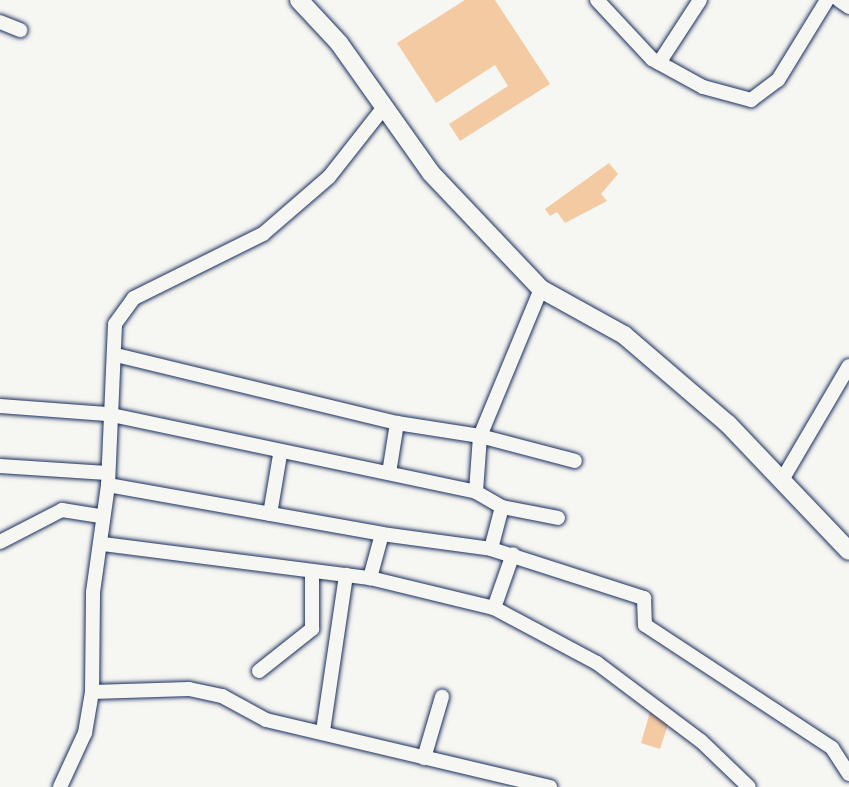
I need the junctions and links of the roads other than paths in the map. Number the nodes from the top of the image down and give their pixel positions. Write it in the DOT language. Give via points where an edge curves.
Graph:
graph roads {
  1 [pos="299,0"];
  2 [pos="597,0"];
  3 [pos="700,0"];
  4 [pos="827,0"];
  5 [pos="839,0"];
  6 [pos="849,7"];
  7 [pos="0,22"];
  8 [pos="20,30"];
  9 [pos="659,63"];
  10 [pos="384,107"];
  11 [pos="541,289"];
  12 [pos="116,355"];
  13 [pos="849,366"];
  14 [pos="0,406"];
  15 [pos="107,414"];
  16 [pos="397,422"];
  17 [pos="480,436"];
  18 [pos="280,455"];
  19 [pos="575,461"];
  20 [pos="0,466"];
  21 [pos="388,473"];
  22 [pos="108,479"];
  23 [pos="782,480"];
  24 [pos="476,492"];
  25 [pos="502,507"];
  26 [pos="270,514"];
  27 [pos="102,516"];
  28 [pos="558,518"];
  29 [pos="382,534"];
  30 [pos="0,542"];
  31 [pos="103,544"];
  32 [pos="491,549"];
  33 [pos="849,551"];
  34 [pos="513,554"];
  35 [pos="312,571"];
  36 [pos="346,575"];
  37 [pos="370,578"];
  38 [pos="494,608"];
  39 [pos="312,629"];
  40 [pos="332,632"];
  41 [pos="259,671"];
  42 [pos="92,692"];
  43 [pos="442,697"];
  44 [pos="323,731"];
  45 [pos="424,758"];
  46 [pos="849,774"];
  47 [pos="60,787"];
  48 [pos="550,787"];
  49 [pos="749,787"];
  1 -- 10 [label="street"];
  2 -- 9 [label="street"];
  3 -- 9 [label="street"];
  4 -- 9 [label="street" via="778,80 751,100 703,87"];
  5 -- 6 [label="street"];
  7 -- 8 [label="street"];
  10 -- 11 [label="street" via="430,173"];
  10 -- 12 [label="street" via="329,177 263,234 134,298 115,324"];
  11 -- 17 [label="street"];
  11 -- 23 [label="street" via="624,335 728,424"];
  12 -- 15 [label="street"];
  12 -- 16 [label="street"];
  13 -- 23 [label="street"];
  14 -- 15 [label="street"];
  15 -- 18 [label="street"];
  15 -- 22 [label="street"];
  16 -- 17 [label="street"];
  16 -- 21 [label="street"];
  17 -- 19 [label="street"];
  17 -- 24 [label="street"];
  18 -- 21 [label="street"];
  18 -- 26 [label="street"];
  20 -- 22 [label="street"];
  21 -- 24 [label="street"];
  22 -- 26 [label="street"];
  22 -- 27 [label="street"];
  23 -- 33 [label="street"];
  24 -- 25 [label="street"];
  25 -- 28 [label="street"];
  25 -- 32 [label="street"];
  26 -- 29 [label="street"];
  27 -- 30 [label="street" via="62,510"];
  27 -- 31 [label="street"];
  29 -- 32 [label="street"];
  29 -- 37 [label="street"];
  31 -- 35 [label="street"];
  31 -- 42 [label="street" via="93,592"];
  32 -- 34 [label="street"];
  34 -- 38 [label="street"];
  34 -- 46 [label="street" via="644,598 645,625 832,748"];
  35 -- 36 [label="street"];
  35 -- 39 [label="street"];
  36 -- 37 [label="street"];
  36 -- 40 [label="street"];
  37 -- 38 [label="street"];
  38 -- 49 [label="street" via="597,663 701,741"];
  39 -- 40 [label="street"];
  39 -- 41 [label="street"];
  40 -- 44 [label="street"];
  42 -- 44 [label="street" via="189,689 222,696 266,720"];
  42 -- 47 [label="street" via="85,733"];
  43 -- 45 [label="street"];
  44 -- 45 [label="street"];
  45 -- 48 [label="street"];
}
